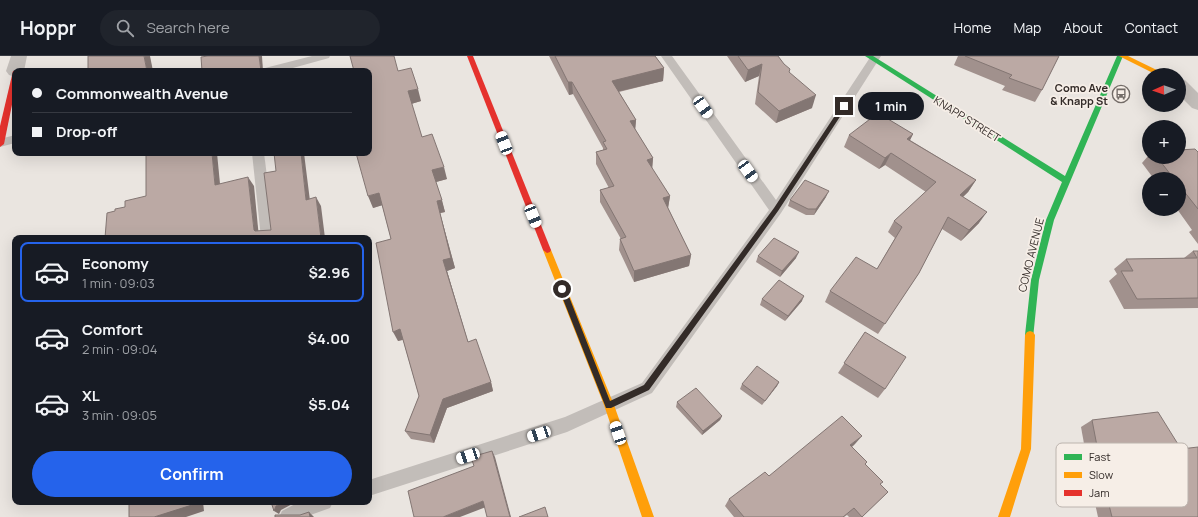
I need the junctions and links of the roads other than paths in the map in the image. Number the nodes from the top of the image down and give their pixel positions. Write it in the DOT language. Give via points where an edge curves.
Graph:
graph roads {
  1 [pos="19,56"];
  2 [pos="325,56"];
  3 [pos="470,56"];
  4 [pos="666,56"];
  5 [pos="1121,56"];
  6 [pos="872,57"];
  7 [pos="16,68"];
  8 [pos="280,68"];
  9 [pos="1151,68"];
  10 [pos="12,86"];
  11 [pos="1186,91"];
  12 [pos="1198,104"];
  13 [pos="12,140"];
  14 [pos="0,143"];
  15 [pos="258,156"];
  16 [pos="1067,180"];
  17 [pos="776,210"];
  18 [pos="268,235"];
  19 [pos="609,405"];
  20 [pos="372,487"];
  21 [pos="314,505"];
  22 [pos="296,510"];
  23 [pos="648,517"];
  24 [pos="1004,517"];
  1 -- 7 [label="street"];
  2 -- 8 [label="lane"];
  3 -- 19 [label="street"];
  4 -- 17 [label="lane"];
  5 -- 9 [label="street"];
  5 -- 16 [label="street, COMO AVENUE"];
  6 -- 16 [label="street, KNAPP STREET"];
  6 -- 17 [label="lane"];
  10 -- 14 [label="street"];
  11 -- 12 [label="street"];
  13 -- 14 [label="lane"];
  15 -- 18 [label="lane"];
  16 -- 24 [label="street, COMO AVENUE" via="1050,220 1035,280 1028,362 1026,449"];
  17 -- 19 [label="lane" via="646,388"];
  19 -- 20 [label="lane" via="567,424"];
  19 -- 23 [label="street"];
  21 -- 22 [label="lane"];
}
